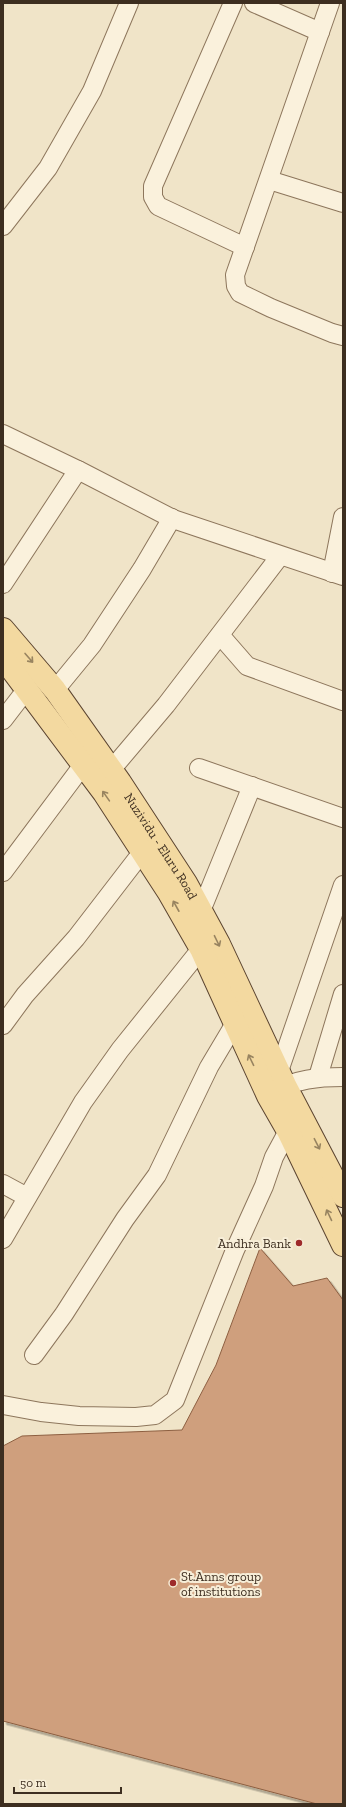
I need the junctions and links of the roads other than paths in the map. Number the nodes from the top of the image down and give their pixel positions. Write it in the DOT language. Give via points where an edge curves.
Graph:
graph roads {
  1 [pos="129,3"];
  2 [pos="233,3"];
  3 [pos="254,3"];
  4 [pos="330,3"];
  5 [pos="320,32"];
  6 [pos="269,180"];
  7 [pos="343,203"];
  8 [pos="4,224"];
  9 [pos="245,247"];
  10 [pos="343,336"];
  11 [pos="3,434"];
  12 [pos="78,470"];
  13 [pos="343,517"];
  14 [pos="172,518"];
  15 [pos="280,556"];
  16 [pos="338,574"];
  17 [pos="3,584"];
  18 [pos="3,629"];
  19 [pos="220,635"];
  20 [pos="3,658"];
  21 [pos="26,690"];
  22 [pos="55,690"];
  23 [pos="343,701"];
  24 [pos="3,720"];
  25 [pos="83,765"];
  26 [pos="199,768"];
  27 [pos="111,770"];
  28 [pos="252,786"];
  29 [pos="343,818"];
  30 [pos="143,851"];
  31 [pos="3,872"];
  32 [pos="343,885"];
  33 [pos="201,911"];
  34 [pos="201,949"];
  35 [pos="343,994"];
  36 [pos="3,1025"];
  37 [pos="234,1025"];
  38 [pos="318,1077"];
  39 [pos="343,1077"];
  40 [pos="277,1084"];
  41 [pos="297,1127"];
  42 [pos="338,1175"];
  43 [pos="3,1184"];
  44 [pos="343,1196"];
  45 [pos="27,1197"];
  46 [pos="3,1239"];
  47 [pos="343,1245"];
  48 [pos="34,1355"];
  49 [pos="3,1405"];
  1 -- 8 [label="street" via="92,91 48,168"];
  2 -- 9 [label="street" via="153,186 153,197 158,206"];
  3 -- 5 [label="street"];
  4 -- 5 [label="street"];
  5 -- 6 [label="street"];
  6 -- 7 [label="street"];
  6 -- 9 [label="street"];
  9 -- 10 [label="street" via="235,275 236,286 240,292 271,308"];
  11 -- 12 [label="street"];
  12 -- 14 [label="street"];
  12 -- 17 [label="street"];
  13 -- 16 [label="street"];
  14 -- 15 [label="street"];
  14 -- 22 [label="street" via="92,645"];
  15 -- 16 [label="street"];
  15 -- 19 [label="street"];
  18 -- 22 [label="main road, Nuzividu - Eluru Road, one-way"];
  19 -- 23 [label="street" via="246,666"];
  19 -- 27 [label="street"];
  20 -- 21 [label="main road, Nuzividu - Eluru Road"];
  21 -- 24 [label="street"];
  21 -- 25 [label="main road, Nuzividu - Eluru Road"];
  22 -- 27 [label="main road, Nuzividu - Eluru Road"];
  30 -- 25 [label="main road, Nuzividu - Eluru Road, one-way"];
  25 -- 31 [label="street"];
  26 -- 28 [label="street"];
  27 -- 33 [label="main road, Nuzividu - Eluru Road" via="159,841"];
  28 -- 29 [label="street"];
  28 -- 33 [label="street"];
  34 -- 30 [label="main road, Nuzividu - Eluru Road, one-way"];
  30 -- 36 [label="street" via="76,938 25,995"];
  32 -- 40 [label="street"];
  33 -- 40 [label="main road, Nuzividu - Eluru Road, one-way"];
  34 -- 37 [label="main road, Nuzividu - Eluru Road"];
  34 -- 45 [label="street" via="120,1050 83,1102"];
  35 -- 38 [label="street"];
  40 -- 37 [label="main road, Nuzividu - Eluru Road, one-way"];
  37 -- 48 [label="street" via="209,1067 157,1175 124,1219 64,1314"];
  38 -- 39 [label="street"];
  38 -- 40 [label="street"];
  40 -- 41 [label="main road"];
  41 -- 42 [label="main road, one-way"];
  47 -- 41 [label="main road, one-way"];
  41 -- 49 [label="street" via="274,1157 175,1400 155,1415 136,1417 78,1416"];
  42 -- 44 [label="main road"];
  43 -- 45 [label="street"];
  45 -- 46 [label="street"];
}
